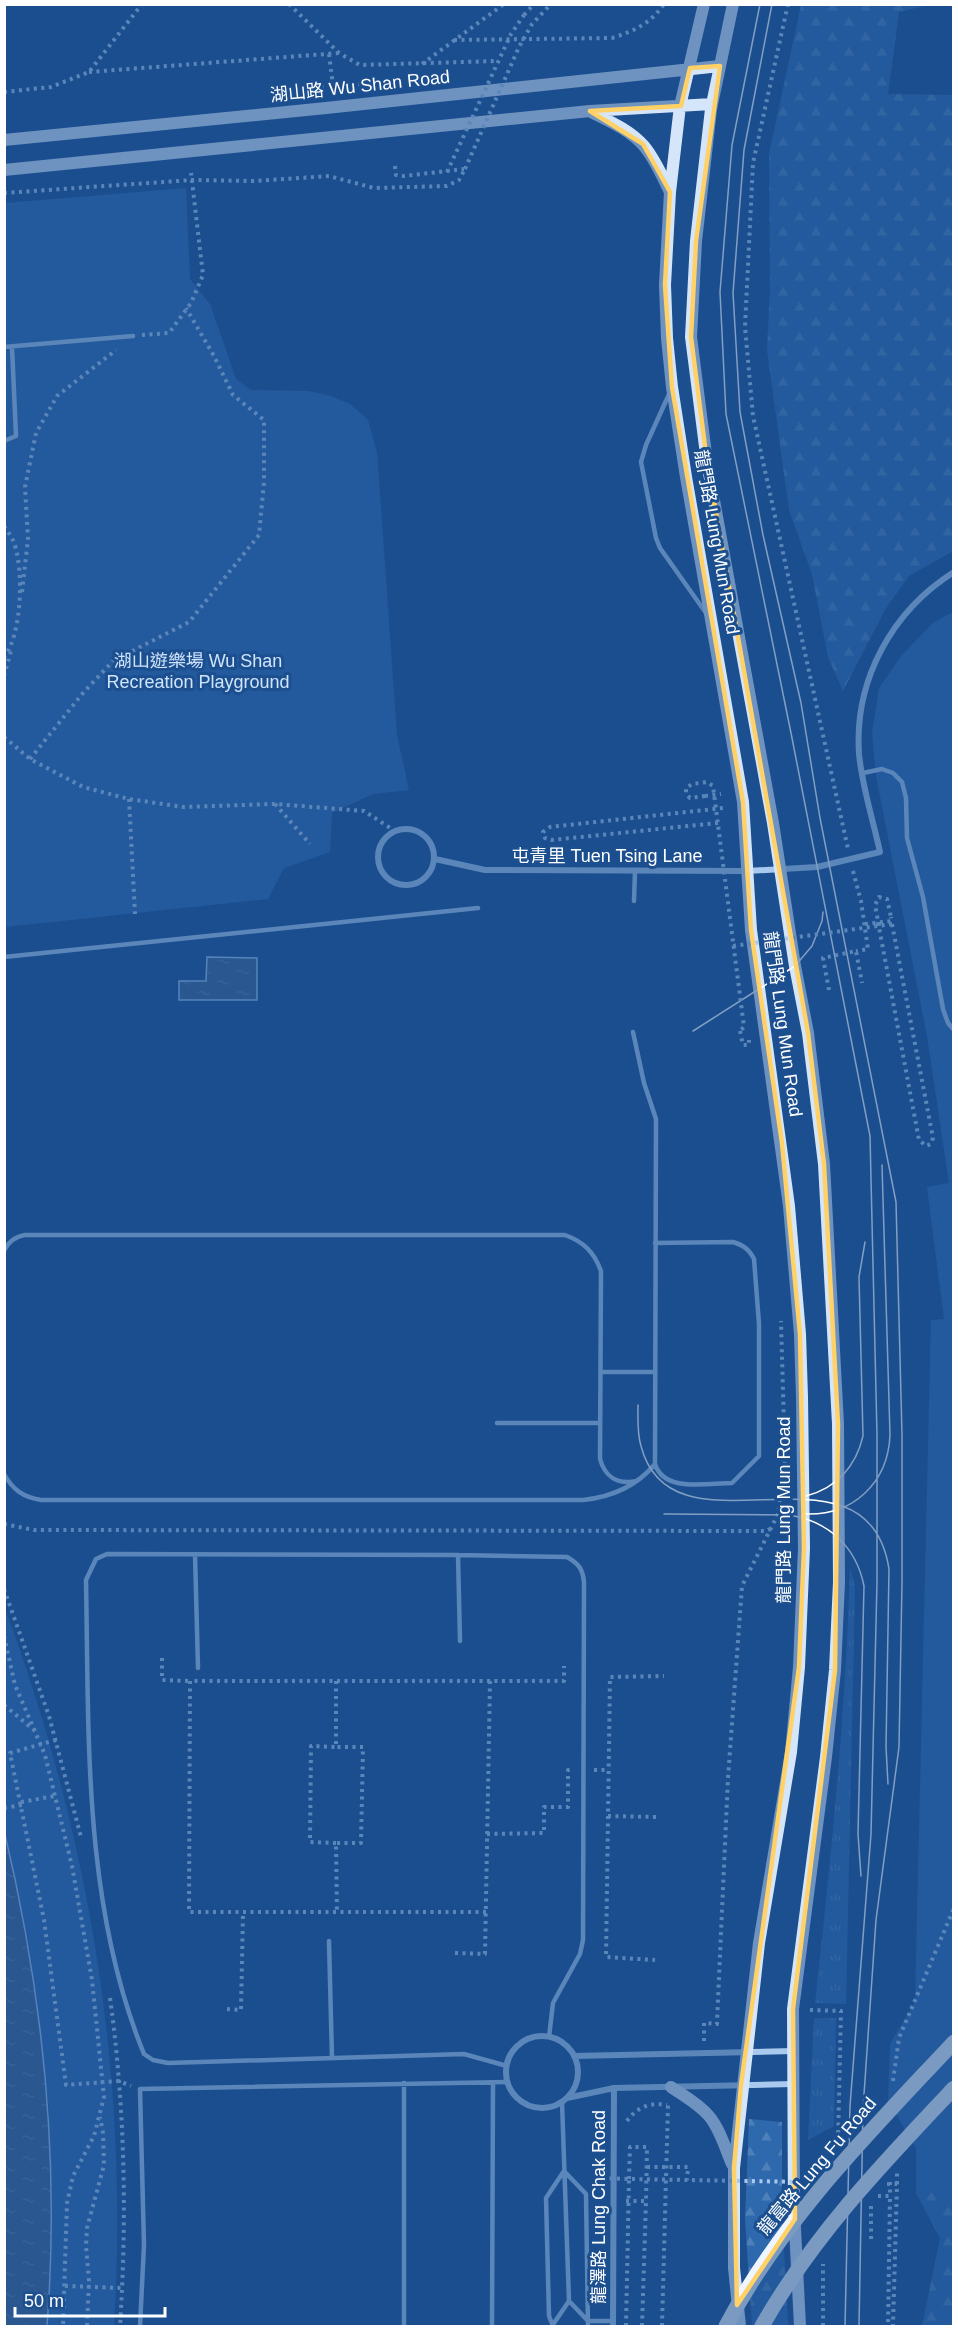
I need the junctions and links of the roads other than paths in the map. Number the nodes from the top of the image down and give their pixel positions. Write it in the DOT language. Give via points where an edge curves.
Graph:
graph roads {
  1 [pos="704,4"];
  2 [pos="733,4"];
  3 [pos="720,66"];
  4 [pos="690,68"];
  5 [pos="712,104"];
  6 [pos="680,106"];
  7 [pos="590,111"];
  8 [pos="4,140"];
  9 [pos="4,170"];
  10 [pos="670,192"];
  11 [pos="134,336"];
  12 [pos="4,347"];
  13 [pos="12,347"];
  14 [pos="672,387"];
  15 [pos="4,441"];
  16 [pos="954,572"];
  17 [pos="713,623"];
  18 [pos="863,773"];
  19 [pos="435,859"];
  20 [pos="781,870"];
  21 [pos="635,871"];
  22 [pos="747,871"];
  23 [pos="634,901"];
  24 [pos="478,908"];
  25 [pos="4,957"];
  26 [pos="954,1030"];
  27 [pos="633,1032"];
  28 [pos="655,1243"];
  29 [pos="4,1251"];
  30 [pos="601,1372"];
  31 [pos="655,1372"];
  32 [pos="497,1423"];
  33 [pos="600,1423"];
  34 [pos="655,1464"];
  35 [pos="4,1474"];
  36 [pos="637,1481"];
  37 [pos="195,1554"];
  38 [pos="458,1555"];
  39 [pos="460,1641"];
  40 [pos="198,1668"];
  41 [pos="330,1941"];
  42 [pos="549,2037"];
  43 [pos="954,2042"];
  44 [pos="794,2052"];
  45 [pos="745,2053"];
  46 [pos="574,2056"];
  47 [pos="332,2058"];
  48 [pos="507,2066"];
  49 [pos="507,2082"];
  50 [pos="493,2083"];
  51 [pos="404,2084"];
  52 [pos="794,2084"];
  53 [pos="741,2085"];
  54 [pos="671,2087"];
  55 [pos="614,2088"];
  56 [pos="954,2088"];
  57 [pos="564,2100"];
  58 [pos="734,2168"];
  59 [pos="564,2171"];
  60 [pos="569,2301"];
  61 [pos="588,2324"];
  62 [pos="613,2324"];
  63 [pos="140,2326"];
  64 [pos="404,2326"];
  65 [pos="492,2326"];
  66 [pos="553,2326"];
  67 [pos="726,2326"];
  68 [pos="740,2326"];
  69 [pos="762,2326"];
  70 [pos="800,2326"];
  1 -- 4 [label="main road, 龍門路 Lung Mun Road"];
  2 -- 3 [label="main road, 龍門路 Lung Mun Road"];
  3 -- 4 [label="main road, 湖山路 Wu Shan Road"];
  3 -- 5 [label="main road, 龍門路 Lung Mun Road"];
  4 -- 6 [label="main road, 龍門路 Lung Mun Road"];
  4 -- 8 [label="main road, 湖山路 Wu Shan Road"];
  5 -- 6 [label="main road"];
  5 -- 20 [label="main road, 龍門路 Lung Mun Road" via="696,241 692,337 707,462"];
  6 -- 7 [label="main road"];
  6 -- 10 [label="main road, 龍門路 Lung Mun Road"];
  7 -- 9 [label="main road"];
  7 -- 10 [label="main road" via="643,144"];
  10 -- 14 [label="main road, 龍門路 Lung Mun Road" via="665,285"];
  11 -- 13 [label="lane"];
  12 -- 13 [label="lane"];
  13 -- 15 [label="lane" via="16,436"];
  14 -- 17 [label="main road, 龍門路 Lung Mun Road"];
  14 -- 17 [label="lane" via="641,462 660,548"];
  16 -- 18 [label="street" via="917,599 898,621 871,671 859,727"];
  17 -- 22 [label="main road, 龍門路 Lung Mun Road" via="743,802"];
  18 -- 20 [label="street, 屯青里 Tuen Tsing Lane" via="880,852 817,867"];
  18 -- 26 [label="lane" via="882,769 902,782 907,838 923,897 943,1009"];
  19 -- 19 [label="street" via="426,877 409,885 390,880 383,873 378,854 386,836 404,828 423,834 430,841"];
  19 -- 21 [label="street, 屯青里 Tuen Tsing Lane" via="485,870"];
  20 -- 22 [label="street, 屯青里 Tuen Tsing Lane"];
  20 -- 44 [label="main road, 龍門路 Lung Mun Road" via="823,1154 839,1504 835,1670 793,2009"];
  21 -- 22 [label="street, 屯青里 Tuen Tsing Lane"];
  21 -- 23 [label="lane"];
  22 -- 45 [label="main road, 龍門路 Lung Mun Road" via="757,981 782,1143 795,1270 804,1548 791,1752"];
  24 -- 25 [label="lane"];
  27 -- 28 [label="lane" via="656,1119"];
  28 -- 31 [label="lane"];
  28 -- 34 [label="lane" via="733,1242 750,1250 756,1268 759,1335 759,1456 732,1483 674,1484 661,1477"];
  29 -- 30 [label="lane" via="9,1242 25,1235 565,1235 592,1252 601,1271"];
  30 -- 31 [label="lane"];
  30 -- 33 [label="lane"];
  31 -- 34 [label="lane"];
  32 -- 33 [label="lane"];
  33 -- 36 [label="lane" via="603,1468 618,1481"];
  34 -- 36 [label="lane"];
  35 -- 36 [label="lane" via="18,1493 41,1500 583,1500 611,1495"];
  37 -- 38 [label="lane"];
  37 -- 40 [label="lane"];
  37 -- 47 [label="lane" via="107,1554 96,1559 86,1580 90,1787 108,1937 140,2045 153,2060 168,2063"];
  38 -- 39 [label="lane"];
  38 -- 42 [label="lane" via="567,1557 584,1573 582,1949 553,2003"];
  41 -- 47 [label="lane"];
  42 -- 46 [label="street" via="568,2047"];
  42 -- 48 [label="street" via="538,2036 517,2046"];
  43 -- 67 [label="main road, 龍富路 Lung Fu Road, bridge" via="800,2212 760,2267"];
  44 -- 45 [label="street"];
  44 -- 52 [label="main road, 龍門路 Lung Mun Road"];
  45 -- 46 [label="street"];
  45 -- 53 [label="main road, 龍門路 Lung Mun Road"];
  46 -- 57 [label="street" via="578,2078"];
  47 -- 48 [label="lane" via="464,2054"];
  48 -- 49 [label="street"];
  49 -- 50 [label="lane"];
  49 -- 57 [label="street" via="520,2101 530,2106 552,2107"];
  50 -- 51 [label="lane"];
  50 -- 65 [label="lane"];
  51 -- 63 [label="lane" via="140,2089 144,2245"];
  51 -- 64 [label="lane"];
  52 -- 53 [label="street"];
  52 -- 70 [label="main road, 龍門路 Lung Mun Road" via="794,2209"];
  53 -- 54 [label="street"];
  53 -- 58 [label="main road, 龍門路 Lung Mun Road"];
  54 -- 55 [label="street"];
  54 -- 58 [label="main road" via="710,2116"];
  55 -- 57 [label="street"];
  55 -- 62 [label="street, 龍澤路 Lung Chak Road" via="617,2201"];
  56 -- 69 [label="main road, bridge" via="838,2215 792,2275"];
  57 -- 59 [label="lane"];
  58 -- 68 [label="main road, 龍門路 Lung Mun Road" via="734,2268"];
  59 -- 60 [label="lane"];
  59 -- 61 [label="lane" via="586,2194"];
  59 -- 66 [label="lane" via="546,2198 549,2316"];
  60 -- 61 [label="lane"];
  60 -- 66 [label="lane"];
  61 -- 62 [label="lane"];
}
